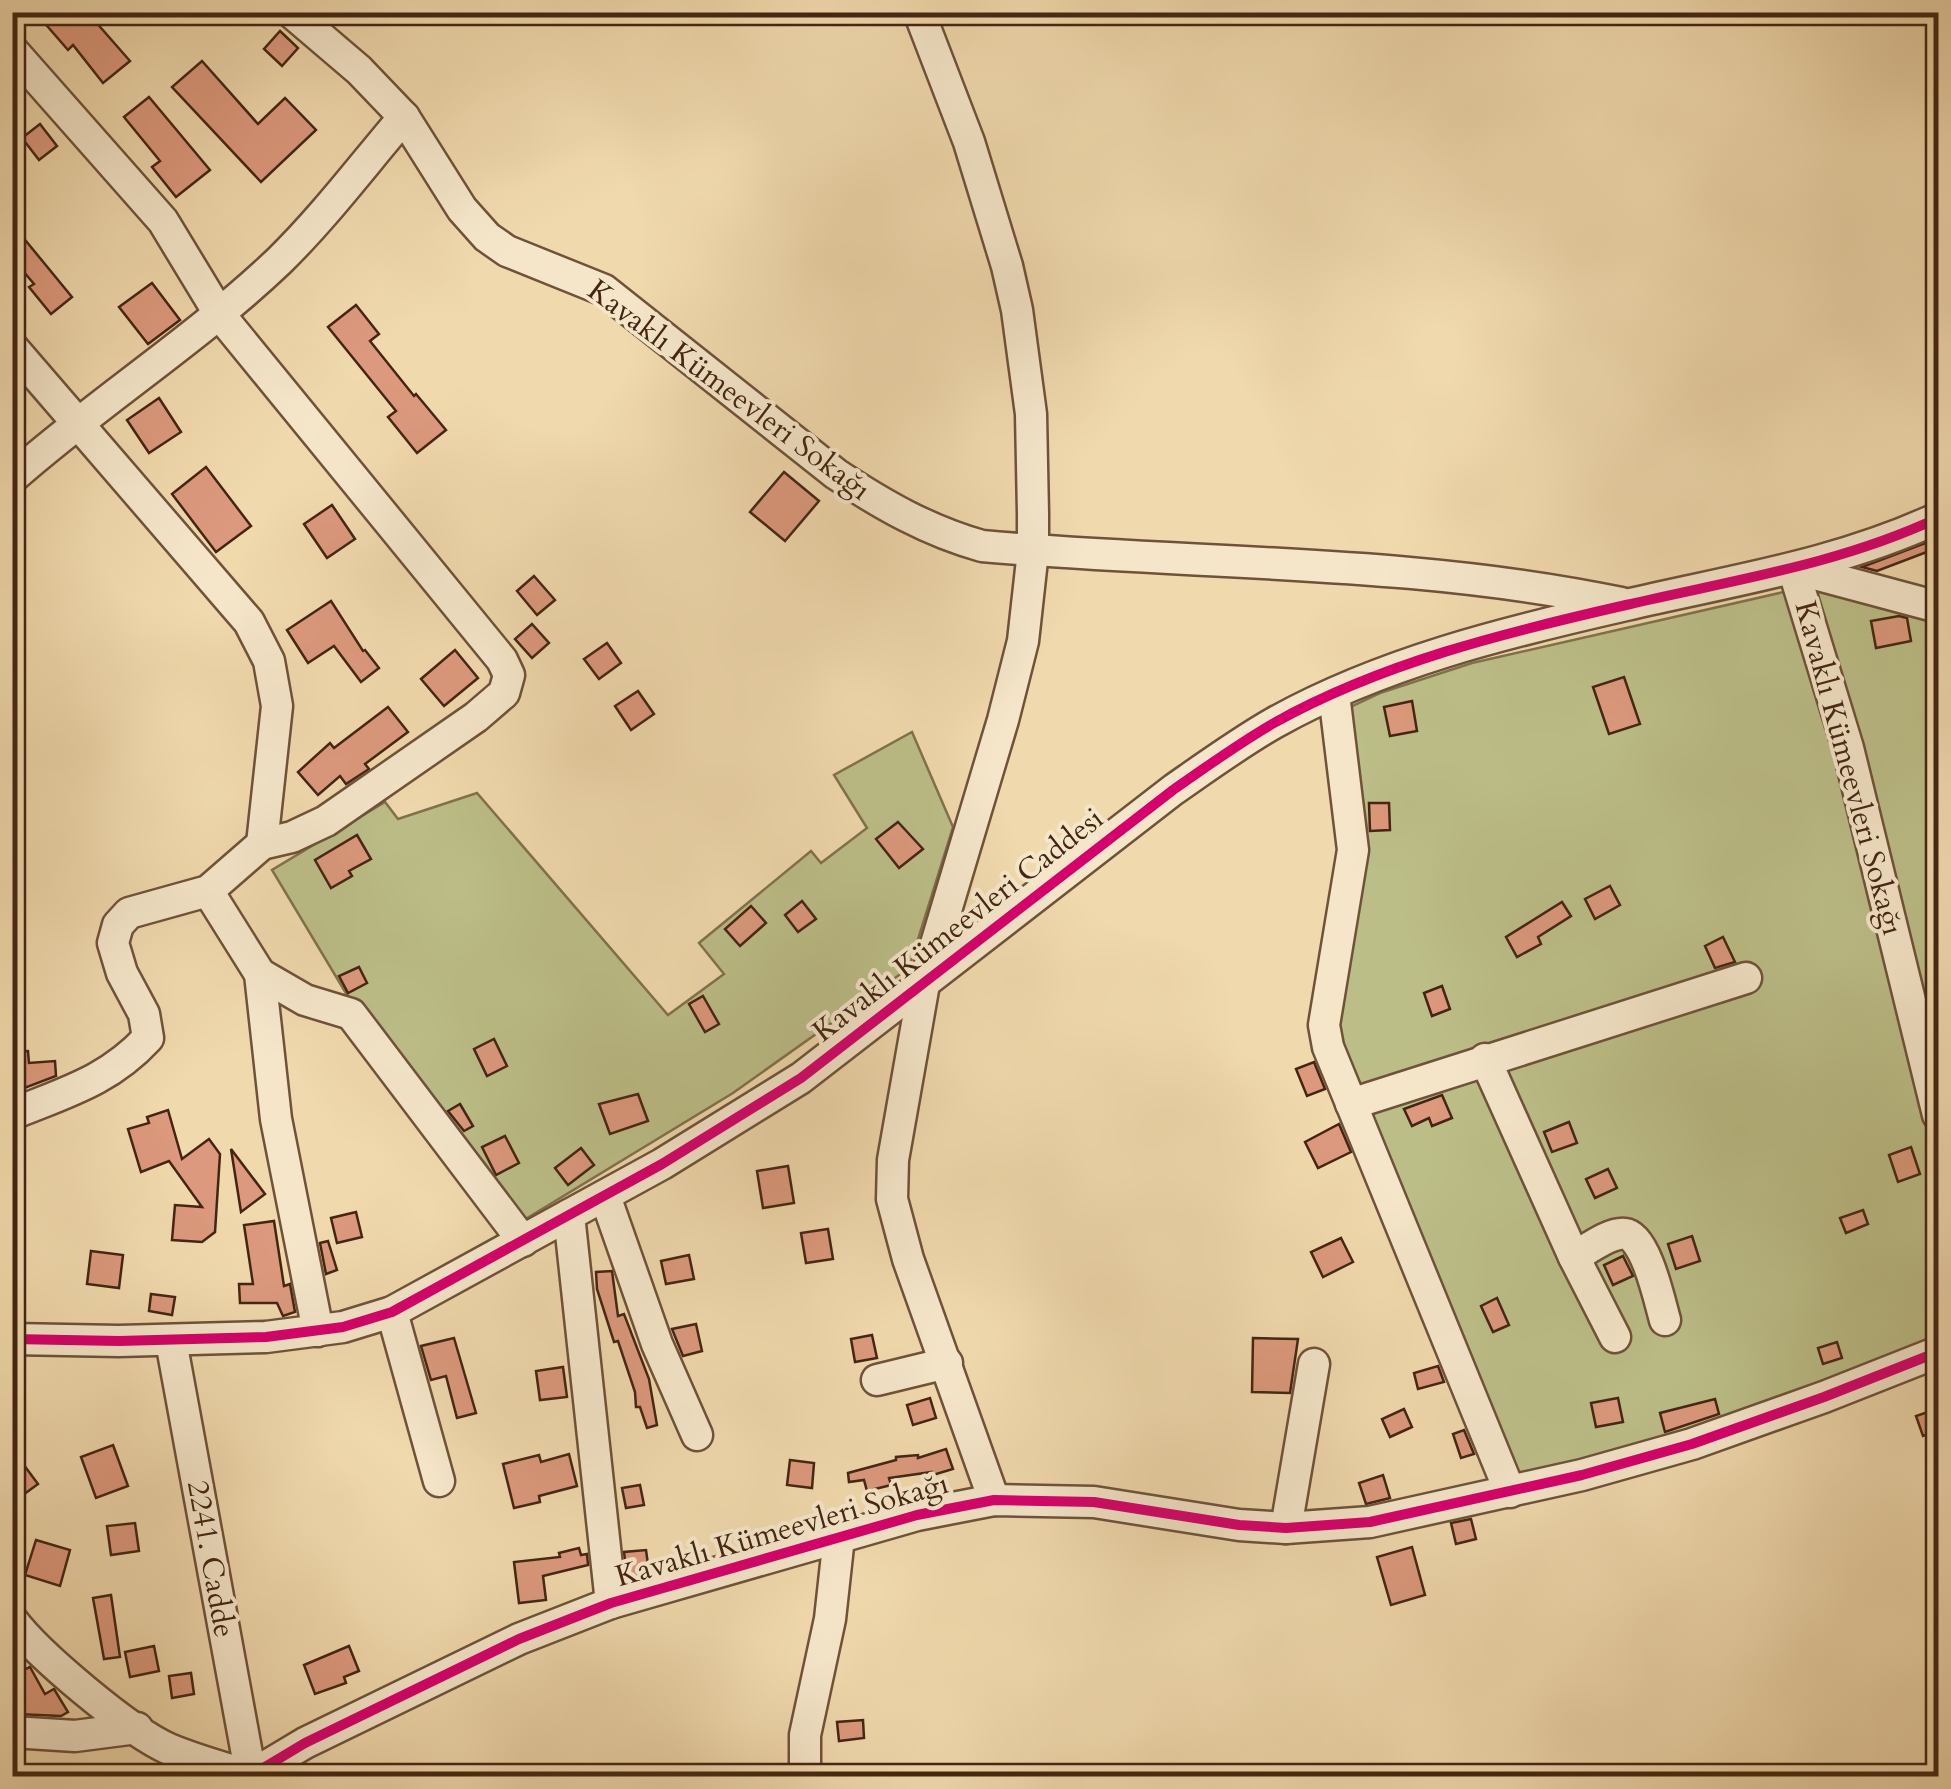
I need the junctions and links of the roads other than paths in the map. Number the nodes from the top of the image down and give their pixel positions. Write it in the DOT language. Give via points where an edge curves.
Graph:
graph roads {
  1 [pos="291,12"];
  2 [pos="919,12"];
  3 [pos="12,50"];
  4 [pos="404,116"];
  5 [pos="219,312"];
  6 [pos="12,347"];
  7 [pos="77,424"];
  8 [pos="12,478"];
  9 [pos="1938,518"];
  10 [pos="1033,550"];
  11 [pos="1793,568"];
  12 [pos="1628,604"];
  13 [pos="1938,607"];
  14 [pos="1334,694"];
  15 [pos="262,844"];
  16 [pos="208,891"];
  17 [pos="260,974"];
  18 [pos="1746,978"];
  19 [pos="924,984"];
  20 [pos="1485,1059"];
  21 [pos="1351,1104"];
  22 [pos="12,1110"];
  23 [pos="1938,1115"];
  24 [pos="605,1196"];
  25 [pos="569,1215"];
  26 [pos="523,1241"];
  27 [pos="1574,1257"];
  28 [pos="392,1312"];
  29 [pos="1664,1320"];
  30 [pos="318,1331"];
  31 [pos="1615,1337"];
  32 [pos="12,1339"];
  33 [pos="171,1341"];
  34 [pos="1938,1352"];
  35 [pos="947,1363"];
  36 [pos="1314,1364"];
  37 [pos="877,1380"];
  38 [pos="697,1435"];
  39 [pos="438,1481"];
  40 [pos="1510,1492"];
  41 [pos="994,1500"];
  42 [pos="1286,1528"];
  43 [pos="839,1537"];
  44 [pos="612,1604"];
  45 [pos="12,1620"];
  46 [pos="136,1728"];
  47 [pos="12,1732"];
  48 [pos="251,1776"];
  49 [pos="805,1776"];
  1 -- 4 [label="street, Kavaklı Kümeevleri Sokağı"];
  2 -- 10 [label="street, Kavaklı Kümeevleri Caddesi" via="969,142 1017,310 1031,414"];
  3 -- 5 [label="street" via="163,220"];
  4 -- 5 [label="street" via="291,248"];
  4 -- 10 [label="street, Kavaklı Kümeevleri Sokağı" via="462,209 496,244 604,290 785,435 930,530 982,546"];
  5 -- 7 [label="street"];
  5 -- 15 [label="street" via="509,676 504,693 476,717 326,821"];
  6 -- 7 [label="street"];
  7 -- 8 [label="street"];
  7 -- 15 [label="street" via="249,622 269,662 277,706"];
  9 -- 11 [label="street, Kavaklı Kümeevleri Caddesi"];
  10 -- 12 [label="street, Kavaklı Kümeevleri Sokağı" via="1389,571"];
  10 -- 19 [label="street, Kavaklı Kümeevleri Caddesi" via="1014,680"];
  11 -- 12 [label="street, Kavaklı Kümeevleri Caddesi"];
  11 -- 13 [label="street, Kavaklı Kümeevleri Sokağı"];
  11 -- 23 [label="street, Kavaklı Kümeevleri Sokağı" via="1848,748"];
  12 -- 14 [label="street, Kavaklı Kümeevleri Caddesi" via="1427,658"];
  14 -- 19 [label="street, Kavaklı Kümeevleri Caddesi" via="1275,723 1173,790"];
  14 -- 21 [label="street" via="1353,850 1324,1026"];
  15 -- 16 [label="street"];
  16 -- 17 [label="street"];
  16 -- 22 [label="street" via="130,913 118,925 113,943 148,1038 103,1078"];
  17 -- 26 [label="street" via="305,1000 350,1014"];
  17 -- 30 [label="street" via="276,1119"];
  18 -- 20 [label="street"];
  19 -- 24 [label="street, Kavaklı Kümeevleri Caddesi" via="801,1078"];
  19 -- 35 [label="street, Kavaklı Kümeevleri Sokağı" via="891,1182 897,1224"];
  20 -- 21 [label="street"];
  20 -- 27 [label="street"];
  21 -- 40 [label="street"];
  24 -- 25 [label="street, Kavaklı Kümeevleri Caddesi"];
  24 -- 38 [label="street" via="656,1344"];
  25 -- 26 [label="street, Kavaklı Kümeevleri Caddesi"];
  25 -- 44 [label="street, Kavaklı Kümeevleri Sokağı"];
  26 -- 28 [label="street, Kavaklı Kümeevleri Caddesi"];
  27 -- 29 [label="street" via="1610,1238 1632,1236 1646,1258"];
  27 -- 31 [label="street"];
  28 -- 30 [label="street, Kavaklı Kümeevleri Caddesi"];
  28 -- 39 [label="street"];
  30 -- 33 [label="street, Kavaklı Kümeevleri Caddesi"];
  32 -- 33 [label="street, Kavaklı Kümeevleri Caddesi"];
  33 -- 48 [label="street, 2241. Cadde"];
  34 -- 40 [label="street, Kavaklı Kümeevleri Sokağı" via="1728,1432"];
  35 -- 37 [label="street"];
  35 -- 41 [label="street, Kavaklı Kümeevleri Sokağı"];
  36 -- 42 [label="street"];
  40 -- 42 [label="street, Kavaklı Kümeevleri Sokağı" via="1370,1522"];
  41 -- 42 [label="street, Kavaklı Kümeevleri Sokağı" via="1094,1502"];
  41 -- 43 [label="street, Kavaklı Kümeevleri Sokağı"];
  43 -- 44 [label="street, Kavaklı Kümeevleri Sokağı"];
  43 -- 49 [label="street, Kavaklı Kümeevleri Sokağı" via="830,1619 804,1735"];
  44 -- 48 [label="street, Kavaklı Kümeevleri Sokağı" via="519,1640"];
  45 -- 46 [label="street" via="41,1652"];
  46 -- 47 [label="street" via="75,1736"];
  46 -- 48 [label="street" via="166,1748"];
}
